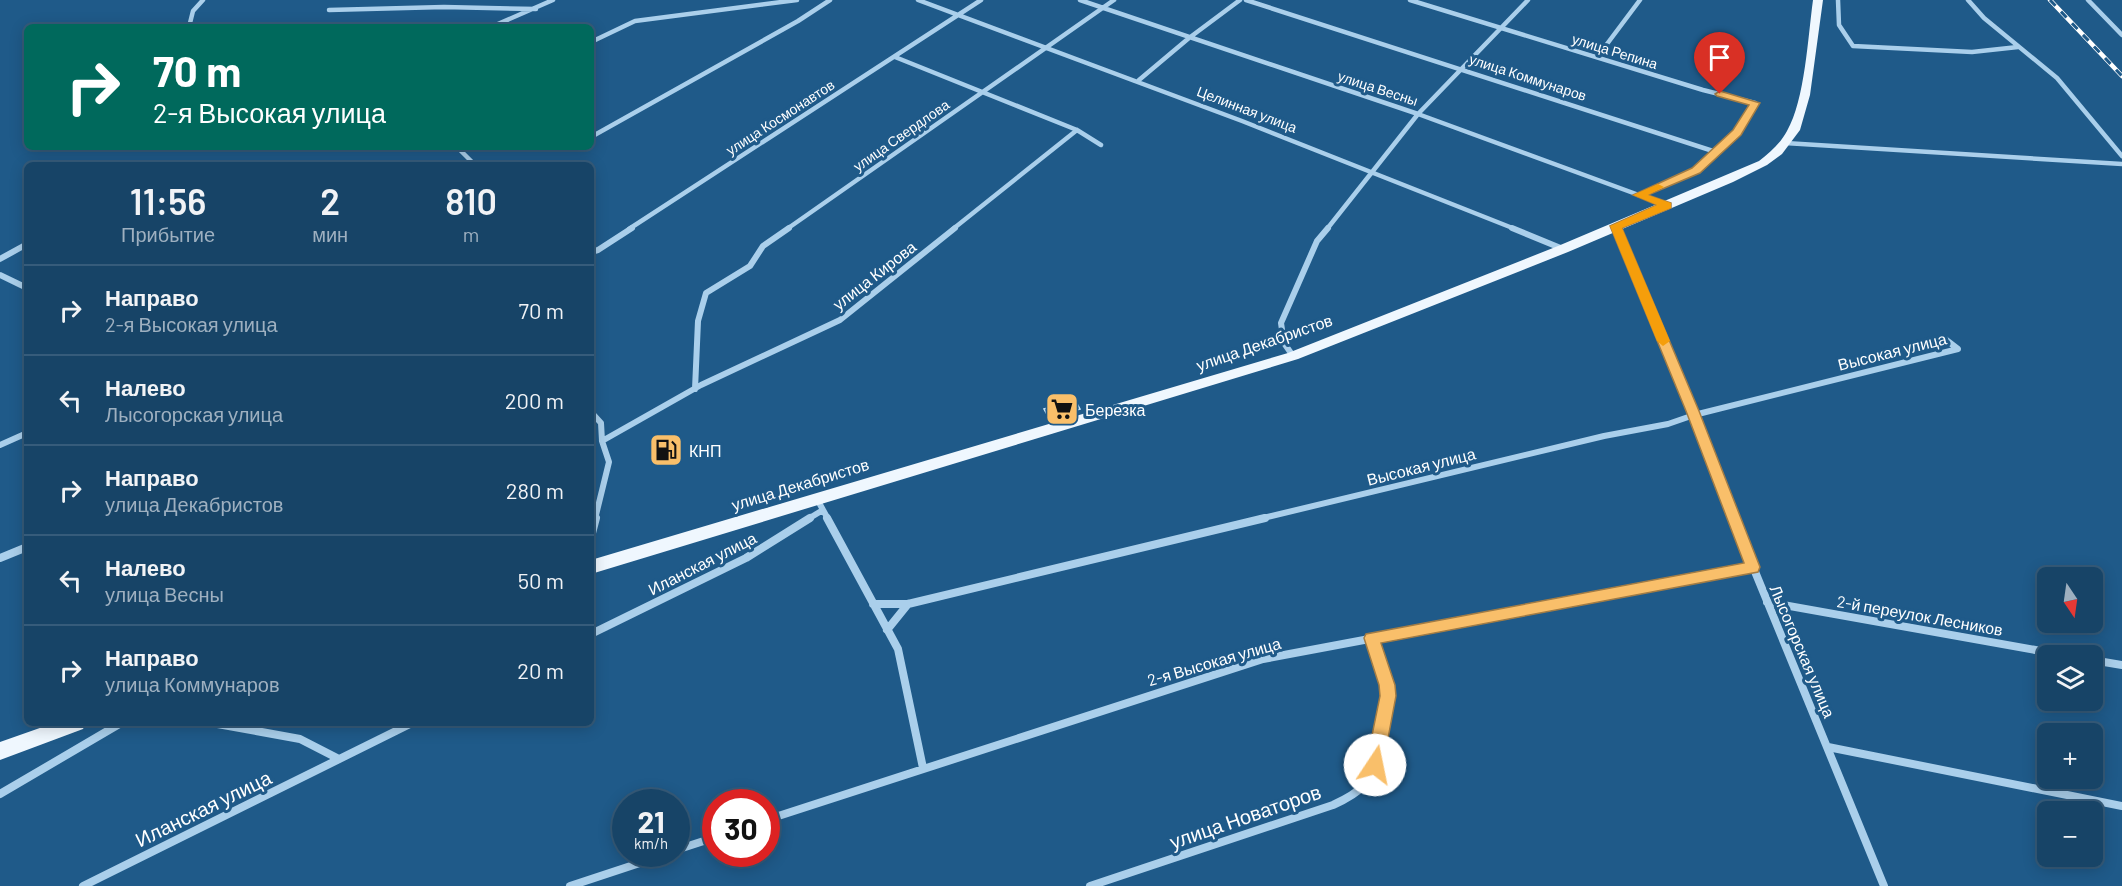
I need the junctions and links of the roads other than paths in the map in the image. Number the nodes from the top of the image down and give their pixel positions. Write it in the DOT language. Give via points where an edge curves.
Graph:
graph roads {
  1 [pos="203,0"];
  2 [pos="553,0"];
  3 [pos="797,0"];
  4 [pos="830,0"];
  5 [pos="918,0"];
  6 [pos="981,0"];
  7 [pos="1080,0"];
  8 [pos="1114,0"];
  9 [pos="1240,0"];
  10 [pos="1246,0"];
  11 [pos="1410,0"];
  12 [pos="1528,0"];
  13 [pos="1640,0"];
  14 [pos="1818,0"];
  15 [pos="1838,0"];
  16 [pos="1968,0"];
  17 [pos="2088,0"];
  18 [pos="536,9"];
  19 [pos="1102,9"];
  20 [pos="329,10"];
  21 [pos="958,15"];
  22 [pos="190,24"];
  23 [pos="498,24"];
  24 [pos="1502,27"];
  25 [pos="2122,35"];
  26 [pos="1189,38"];
  27 [pos="594,41"];
  28 [pos="1047,46"];
  29 [pos="2018,47"];
  30 [pos="1598,56"];
  31 [pos="895,57"];
  32 [pos="1464,69"];
  33 [pos="1139,80"];
  34 [pos="981,92"];
  35 [pos="1418,114"];
  36 [pos="1077,130"];
  37 [pos="594,135"];
  38 [pos="1785,143"];
  39 [pos="1101,145"];
  40 [pos="461,150"];
  41 [pos="1716,152"];
  42 [pos="2122,156"];
  43 [pos="472,162"];
  44 [pos="2122,164"];
  45 [pos="1376,171"];
  46 [pos="1638,195"];
  47 [pos="1667,205"];
  48 [pos="1615,226"];
  49 [pos="24,246"];
  50 [pos="1563,249"];
  51 [pos="594,251"];
  52 [pos="0,259"];
  53 [pos="0,275"];
  54 [pos="24,287"];
  55 [pos="1945,339"];
  56 [pos="1293,356"];
  57 [pos="695,388"];
  58 [pos="594,415"];
  59 [pos="1694,415"];
  60 [pos="24,434"];
  61 [pos="602,441"];
  62 [pos="0,445"];
  63 [pos="820,504"];
  64 [pos="594,514"];
  65 [pos="24,549"];
  66 [pos="0,558"];
  67 [pos="594,566"];
  68 [pos="1753,567"];
  69 [pos="1767,602"];
  70 [pos="873,604"];
  71 [pos="908,604"];
  72 [pos="887,630"];
  73 [pos="594,633"];
  74 [pos="1372,638"];
  75 [pos="2037,650"];
  76 [pos="2103,662"];
  77 [pos="2122,665"];
  78 [pos="69,726"];
  79 [pos="116,726"];
  80 [pos="228,726"];
  81 [pos="406,726"];
  82 [pos="1828,747"];
  83 [pos="0,751"];
  84 [pos="339,759"];
  85 [pos="923,768"];
  86 [pos="0,794"];
  87 [pos="2122,806"];
  88 [pos="780,815"];
  89 [pos="628,867"];
  90 [pos="82,886"];
  91 [pos="570,886"];
  92 [pos="1089,886"];
  93 [pos="1884,886"];
  1 -- 22 [label="street"];
  2 -- 18 [label="street"];
  3 -- 27 [label="street" via="635,21"];
  4 -- 37 [label="street"];
  5 -- 21 [label="street, Целинная улица"];
  6 -- 21 [label="street, улица Космонавтов"];
  7 -- 19 [label="street, улица Весны"];
  8 -- 19 [label="street, улица Свердлова"];
  9 -- 26 [label="street"];
  10 -- 32 [label="street, улица Коммунаров"];
  11 -- 24 [label="street, улица Репина"];
  12 -- 24 [label="street"];
  13 -- 30 [label="street"];
  14 -- 38 [label="main road, улица Декабристов" via="1805,95 1794,130"];
  15 -- 29 [label="street" via="1839,25 1853,46 1972,52"];
  16 -- 29 [label="street"];
  17 -- 25 [label="street"];
  18 -- 20 [label="street"];
  18 -- 23 [label="street"];
  19 -- 26 [label="street, улица Весны"];
  19 -- 28 [label="street, улица Свердлова"];
  21 -- 28 [label="street, Целинная улица"];
  21 -- 31 [label="street, улица Космонавтов"];
  24 -- 30 [label="street, улица Репина"];
  24 -- 32 [label="street"];
  26 -- 33 [label="street"];
  26 -- 35 [label="street, улица Весны"];
  28 -- 33 [label="street, Целинная улица"];
  28 -- 34 [label="street, улица Свердлова"];
  29 -- 42 [label="street" via="2057,78"];
  30 -- 41 [label="street, улица Репина" via="1755,103 1737,132"];
  31 -- 34 [label="street"];
  31 -- 51 [label="street, улица Космонавтов"];
  32 -- 35 [label="street"];
  32 -- 41 [label="street, улица Коммунаров"];
  33 -- 45 [label="street, Целинная улица"];
  34 -- 36 [label="street"];
  34 -- 57 [label="street, улица Свердлова" via="763,246 750,266 706,293 698,321"];
  35 -- 45 [label="street"];
  35 -- 46 [label="street, улица Весны"];
  36 -- 39 [label="street"];
  36 -- 57 [label="street, улица Кирова" via="840,320"];
  38 -- 44 [label="street"];
  38 -- 47 [label="main road, улица Декабристов" via="1763,163"];
  40 -- 43 [label="street"];
  41 -- 46 [label="street" via="1696,170"];
  45 -- 50 [label="street, Целинная улица"];
  45 -- 56 [label="street" via="1317,241 1281,323 1284,343"];
  46 -- 47 [label="street, улица Весны"];
  47 -- 48 [label="main road, улица Декабристов"];
  48 -- 50 [label="main road, улица Декабристов"];
  48 -- 59 [label="street, Лысогорская улица"];
  49 -- 52 [label="street"];
  50 -- 56 [label="main road, улица Декабристов"];
  53 -- 54 [label="street"];
  55 -- 59 [label="street, Высокая улица" via="1958,349"];
  56 -- 63 [label="main road, улица Декабристов"];
  57 -- 61 [label="street, улица Кирова"];
  58 -- 61 [label="street" via="601,423"];
  59 -- 68 [label="street, Лысогорская улица"];
  59 -- 71 [label="street, Высокая улица"];
  60 -- 62 [label="street"];
  61 -- 64 [label="street" via="609,462"];
  63 -- 67 [label="main road, улица Декабристов"];
  63 -- 70 [label="street"];
  63 -- 73 [label="street, Иланская улица" via="746,558"];
  65 -- 66 [label="street"];
  68 -- 69 [label="street, Лысогорская улица"];
  68 -- 74 [label="street, 2-я Высокая улица"];
  69 -- 75 [label="street, 2-й переулок Лесников"];
  69 -- 82 [label="street, Лысогорская улица"];
  70 -- 71 [label="street, Высокая улица"];
  70 -- 72 [label="street"];
  71 -- 72 [label="street"];
  72 -- 85 [label="street" via="898,649"];
  74 -- 85 [label="street, 2-я Высокая улица" via="1263,659"];
  74 -- 92 [label="street, улица Новаторов" via="1388,696 1375,765 1367,782 1354,794 1333,805"];
  76 -- 77 [label="street"];
  78 -- 83 [label="main road"];
  79 -- 86 [label="street"];
  80 -- 84 [label="street" via="300,739"];
  81 -- 84 [label="street, Иланская улица"];
  82 -- 87 [label="street"];
  82 -- 93 [label="street, Лысогорская улица"];
  84 -- 90 [label="street, Иланская улица"];
  85 -- 88 [label="street, 2-я Высокая улица"];
  89 -- 91 [label="street"];
}
